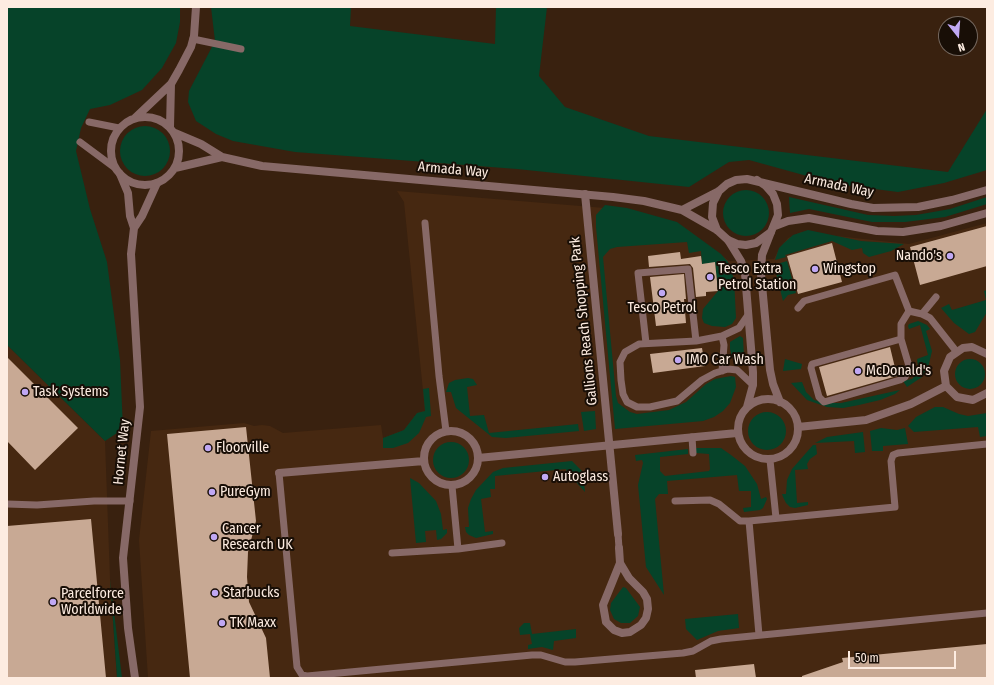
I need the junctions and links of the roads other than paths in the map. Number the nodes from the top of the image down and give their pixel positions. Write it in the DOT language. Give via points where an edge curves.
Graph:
graph roads {
  1 [pos="196,7"];
  2 [pos="193,39"];
  3 [pos="241,49"];
  4 [pos="171,84"];
  5 [pos="135,118"];
  6 [pos="89,122"];
  7 [pos="119,128"];
  8 [pos="173,130"];
  9 [pos="80,142"];
  10 [pos="222,157"];
  11 [pos="175,168"];
  12 [pos="118,171"];
  13 [pos="757,180"];
  14 [pos="157,183"];
  15 [pos="987,190"];
  16 [pos="719,191"];
  17 [pos="585,194"];
  18 [pos="682,210"];
  19 [pos="987,212"];
  20 [pos="426,223"];
  21 [pos="134,228"];
  22 [pos="773,229"];
  23 [pos="717,230"];
  24 [pos="728,240"];
  25 [pos="936,297"];
  26 [pos="798,308"];
  27 [pos="909,311"];
  28 [pos="922,314"];
  29 [pos="748,315"];
  30 [pos="722,336"];
  31 [pos="901,339"];
  32 [pos="696,341"];
  33 [pos="646,344"];
  34 [pos="956,352"];
  35 [pos="987,354"];
  36 [pos="722,371"];
  37 [pos="753,385"];
  38 [pos="946,386"];
  39 [pos="987,393"];
  40 [pos="780,402"];
  41 [pos="747,407"];
  42 [pos="798,427"];
  43 [pos="446,431"];
  44 [pos="737,433"];
  45 [pos="692,437"];
  46 [pos="610,444"];
  47 [pos="987,444"];
  48 [pos="693,453"];
  49 [pos="478,458"];
  50 [pos="770,460"];
  51 [pos="424,461"];
  52 [pos="279,473"];
  53 [pos="452,486"];
  54 [pos="130,501"];
  55 [pos="675,501"];
  56 [pos="7,504"];
  57 [pos="776,518"];
  58 [pos="749,520"];
  59 [pos="618,534"];
  60 [pos="502,543"];
  61 [pos="619,548"];
  62 [pos="458,549"];
  63 [pos="392,553"];
  64 [pos="620,563"];
  65 [pos="987,613"];
  66 [pos="759,635"];
  67 [pos="135,678"];
  1 -- 2 [label="street"];
  2 -- 3 [label="lane"];
  2 -- 4 [label="street" via="187,56"];
  4 -- 5 [label="street"];
  4 -- 8 [label="street"];
  5 -- 7 [label="street"];
  5 -- 8 [label="street, Armada Way" via="154,117"];
  6 -- 7 [label="lane"];
  7 -- 12 [label="street" via="112,143 112,160"];
  8 -- 10 [label="street, Armada Way"];
  8 -- 11 [label="street" via="180,150"];
  9 -- 12 [label="lane"];
  10 -- 11 [label="street, Armada Way"];
  10 -- 17 [label="street, Armada Way" via="262,166"];
  11 -- 14 [label="street, Armada Way"];
  12 -- 14 [label="street" via="131,182 144,185"];
  12 -- 21 [label="street, Hornet Way" via="128,193"];
  13 -- 15 [label="street, Armada Way" via="851,204 880,208 925,206"];
  13 -- 16 [label="street, Armada Way" via="736,180"];
  13 -- 22 [label="street" via="766,186 778,204 778,215"];
  14 -- 21 [label="street, Hornet Way"];
  16 -- 18 [label="street, Armada Way"];
  16 -- 23 [label="street" via="713,203 712,217"];
  17 -- 18 [label="street, Armada Way" via="644,201"];
  17 -- 46 [label="street, Gallions Reach Shopping Park"];
  18 -- 23 [label="street, Armada Way"];
  19 -- 22 [label="street" via="941,226 903,232 876,231 809,218 788,221"];
  20 -- 43 [label="lane"];
  21 -- 54 [label="street, Hornet Way" via="131,273 140,408"];
  22 -- 24 [label="street" via="764,239 751,244 737,244"];
  22 -- 40 [label="street" via="762,254 761,274 770,370"];
  23 -- 24 [label="street, Armada Way"];
  24 -- 29 [label="street" via="741,261"];
  25 -- 28 [label="lane"];
  26 -- 27 [label="lane" via="804,301 895,276"];
  27 -- 28 [label="lane"];
  27 -- 31 [label="lane" via="901,324"];
  28 -- 34 [label="lane" via="934,324"];
  29 -- 30 [label="lane" via="740,328"];
  29 -- 37 [label="street"];
  30 -- 32 [label="lane"];
  30 -- 36 [label="lane"];
  31 -- 31 [label="lane" via="812,364 819,397 824,402 900,380 908,374 909,366"];
  32 -- 33 [label="lane"];
  32 -- 33 [label="lane" via="688,269 638,273"];
  33 -- 36 [label="lane" via="639,344 625,352 620,362 623,394 627,402 636,407 650,407 677,401 702,380"];
  34 -- 35 [label="street" via="972,347"];
  34 -- 38 [label="street" via="946,363"];
  36 -- 37 [label="lane" via="737,370"];
  37 -- 41 [label="street"];
  38 -- 39 [label="street" via="954,395 965,400 973,400"];
  38 -- 42 [label="street" via="911,404 866,420"];
  40 -- 41 [label="street" via="763,399"];
  40 -- 42 [label="street" via="793,412"];
  41 -- 44 [label="street" via="741,414"];
  42 -- 50 [label="street" via="797,436 790,449"];
  43 -- 49 [label="street" via="454,431 469,438 474,444"];
  43 -- 51 [label="street" via="435,436 427,445"];
  44 -- 45 [label="street"];
  44 -- 50 [label="street" via="745,450 756,457"];
  45 -- 46 [label="street"];
  45 -- 48 [label="lane"];
  46 -- 49 [label="street"];
  46 -- 59 [label="street, Gallions Reach Shopping Park"];
  47 -- 57 [label="lane" via="898,453 893,456 891,461 895,507"];
  49 -- 53 [label="street" via="477,467 470,477"];
  50 -- 57 [label="lane"];
  51 -- 52 [label="street"];
  51 -- 53 [label="street" via="430,476 440,483"];
  52 -- 66 [label="lane" via="297,667 302,675 532,655 549,656 565,662 683,653 693,651 711,641"];
  53 -- 62 [label="lane"];
  54 -- 56 [label="lane"];
  54 -- 67 [label="street, Hornet Way" via="123,558"];
  55 -- 58 [label="lane" via="710,500 740,521"];
  57 -- 58 [label="lane"];
  58 -- 66 [label="lane"];
  59 -- 61 [label="lane"];
  60 -- 62 [label="lane"];
  61 -- 64 [label="street"];
  62 -- 63 [label="lane"];
  64 -- 64 [label="street" via="629,578 643,592 648,609 641,625 630,632 622,633 614,630 606,622 603,605"];
  65 -- 66 [label="lane"];
}
